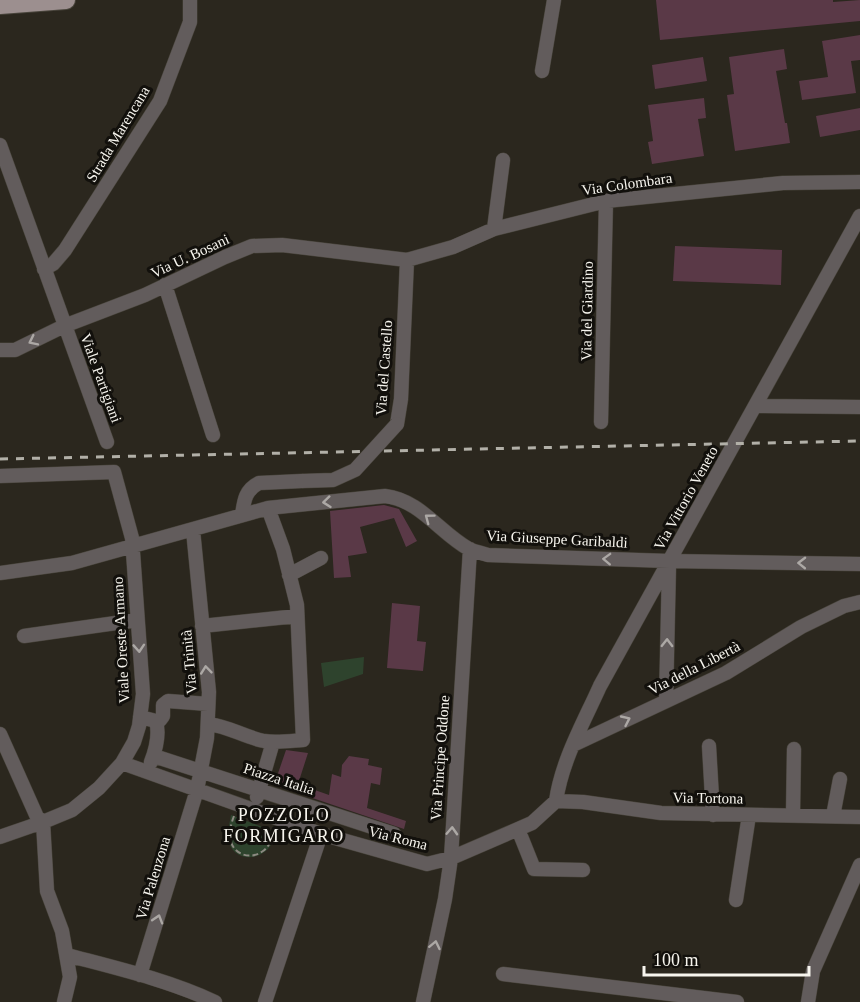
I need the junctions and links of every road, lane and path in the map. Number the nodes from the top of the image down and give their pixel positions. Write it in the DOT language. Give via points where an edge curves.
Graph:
graph roads {
  1 [pos="66,0"];
  2 [pos="190,0"];
  3 [pos="554,0"];
  4 [pos="0,5"];
  5 [pos="542,71"];
  6 [pos="0,146"];
  7 [pos="503,160"];
  8 [pos="860,182"];
  9 [pos="606,201"];
  10 [pos="860,216"];
  11 [pos="494,229"];
  12 [pos="407,260"];
  13 [pos="44,269"];
  14 [pos="165,285"];
  15 [pos="64,326"];
  16 [pos="0,350"];
  17 [pos="755,406"];
  18 [pos="860,407"];
  19 [pos="601,422"];
  20 [pos="213,435"];
  21 [pos="107,442"];
  22 [pos="0,476"];
  23 [pos="268,508"];
  24 [pos="242,515"];
  25 [pos="193,530"];
  26 [pos="132,548"];
  27 [pos="470,549"];
  28 [pos="321,558"];
  29 [pos="669,561"];
  30 [pos="860,564"];
  31 [pos="0,573"];
  32 [pos="290,575"];
  33 [pos="860,602"];
  34 [pos="297,615"];
  35 [pos="137,620"];
  36 [pos="202,626"];
  37 [pos="24,636"];
  38 [pos="666,701"];
  39 [pos="208,704"];
  40 [pos="140,717"];
  41 [pos="156,721"];
  42 [pos="208,724"];
  43 [pos="0,734"];
  44 [pos="273,742"];
  45 [pos="573,745"];
  46 [pos="709,746"];
  47 [pos="794,749"];
  48 [pos="153,756"];
  49 [pos="122,763"];
  50 [pos="201,771"];
  51 [pos="147,772"];
  52 [pos="840,779"];
  53 [pos="197,790"];
  54 [pos="259,790"];
  55 [pos="556,801"];
  56 [pos="237,805"];
  57 [pos="254,811"];
  58 [pos="713,815"];
  59 [pos="749,815"];
  60 [pos="793,815"];
  61 [pos="833,816"];
  62 [pos="860,817"];
  63 [pos="279,820"];
  64 [pos="42,822"];
  65 [pos="518,829"];
  66 [pos="321,834"];
  67 [pos="394,834"];
  68 [pos="0,837"];
  69 [pos="451,858"];
  70 [pos="860,865"];
  71 [pos="583,870"];
  72 [pos="736,900"];
  73 [pos="66,955"];
  74 [pos="503,974"];
  75 [pos="140,975"];
  76 [pos="64,1002"];
  77 [pos="215,1002"];
  78 [pos="265,1002"];
  79 [pos="423,1002"];
  80 [pos="737,1002"];
  81 [pos="808,1002"];
  1 -- 4 [label="main road"];
  2 -- 13 [label="street, Strada Marencana" via="190,22 160,101 65,250"];
  3 -- 5 [label="street"];
  6 -- 13 [label="street, Viale Partigiani"];
  7 -- 11 [label="street"];
  8 -- 9 [label="street, Via Colombara" via="783,183"];
  9 -- 11 [label="street, Via Colombara"];
  9 -- 19 [label="street, Via del Giardino"];
  10 -- 17 [label="street, Via Vittorio Veneto"];
  11 -- 12 [label="street, Via Colombara" via="453,248"];
  12 -- 14 [label="street, Via U. Bosani" via="266,244 225,256"];
  12 -- 24 [label="street, Via del Castello, bridge" via="397,424 350,473 333,480 253,486 247,492"];
  13 -- 15 [label="street, Viale Partigiani"];
  14 -- 15 [label="street, Via U. Bosani"];
  14 -- 20 [label="street"];
  15 -- 16 [label="street, Via U. Bosani, one-way" via="15,350"];
  15 -- 21 [label="street, Viale Partigiani"];
  17 -- 18 [label="street"];
  17 -- 29 [label="street, Via Vittorio Veneto"];
  22 -- 26 [label="street, Viale Oreste Armano" via="114,472"];
  23 -- 24 [label="street, Via Giuseppe Garibaldi"];
  27 -- 23 [label="street, Via Giuseppe Garibaldi, one-way" via="399,498 385,496"];
  23 -- 32 [label="street"];
  24 -- 25 [label="street, Via Giuseppe Garibaldi"];
  25 -- 26 [label="street, Via Giuseppe Garibaldi"];
  25 -- 36 [label="street, Via Trinità"];
  26 -- 31 [label="street, Via Giuseppe Garibaldi" via="72,563"];
  26 -- 35 [label="street, Viale Oreste Armano"];
  29 -- 27 [label="street, Via Giuseppe Garibaldi, one-way" via="488,555"];
  69 -- 27 [label="street, Via Principe Oddone, one-way"];
  28 -- 32 [label="street"];
  30 -- 29 [label="street, Via Giuseppe Garibaldi, one-way"];
  38 -- 29 [label="street, one-way"];
  29 -- 45 [label="street, Via Vittorio Veneto" via="600,686"];
  32 -- 34 [label="street"];
  33 -- 38 [label="street, Via della Libertà" via="801,627 726,673"];
  34 -- 36 [label="street"];
  34 -- 44 [label="street" via="303,740"];
  35 -- 37 [label="street"];
  35 -- 40 [label="street, Viale Oreste Armano, one-way" via="143,694"];
  39 -- 36 [label="street, Via Trinità, one-way"];
  45 -- 38 [label="street, Via della Libertà, one-way"];
  39 -- 41 [label="street" via="168,701 163,705 163,717"];
  39 -- 42 [label="street, Via Trinità"];
  40 -- 41 [label="street"];
  40 -- 49 [label="street, Viale Oreste Armano" via="134,742"];
  41 -- 48 [label="street"];
  42 -- 44 [label="street"];
  42 -- 50 [label="street, Via Trinità"];
  43 -- 64 [label="street"];
  44 -- 54 [label="street"];
  45 -- 55 [label="street, Via Vittorio Veneto"];
  46 -- 58 [label="street"];
  47 -- 60 [label="street"];
  48 -- 50 [label="street, Piazza Italia"];
  48 -- 51 [label="street"];
  49 -- 51 [label="street, Via Roma"];
  49 -- 64 [label="street, Viale Oreste Armano" via="72,810"];
  50 -- 53 [label="street, Via Trinità"];
  50 -- 54 [label="street, Piazza Italia"];
  51 -- 53 [label="street, Via Roma"];
  52 -- 61 [label="street"];
  53 -- 56 [label="street, Via Roma"];
  75 -- 53 [label="street, Via Palenzona, one-way"];
  54 -- 57 [label="street"];
  54 -- 67 [label="street, Piazza Italia"];
  55 -- 58 [label="street, Via Tortona"];
  55 -- 65 [label="street, Via Roma" via="532,823"];
  56 -- 57 [label="street, Via Roma"];
  56 -- 63 [label="path" via="229,836 233,848 242,855 262,852"];
  57 -- 63 [label="street, Via Roma"];
  58 -- 59 [label="street, Via Tortona"];
  59 -- 60 [label="street, Via Tortona"];
  59 -- 72 [label="street"];
  60 -- 61 [label="street, Via Tortona"];
  61 -- 62 [label="street, Via Tortona"];
  63 -- 66 [label="street, Via Roma"];
  64 -- 68 [label="street, Viale Oreste Armano"];
  64 -- 73 [label="street" via="47,891"];
  65 -- 69 [label="street, Via Roma"];
  65 -- 71 [label="street" via="534,869"];
  66 -- 69 [label="street, Via Roma" via="427,864"];
  66 -- 78 [label="street"];
  79 -- 69 [label="street, Via Principe Oddone, one-way"];
  70 -- 81 [label="street" via="813,971"];
  73 -- 75 [label="street"];
  73 -- 76 [label="street" via="70,977"];
  74 -- 80 [label="street"];
  75 -- 77 [label="street"];
}
